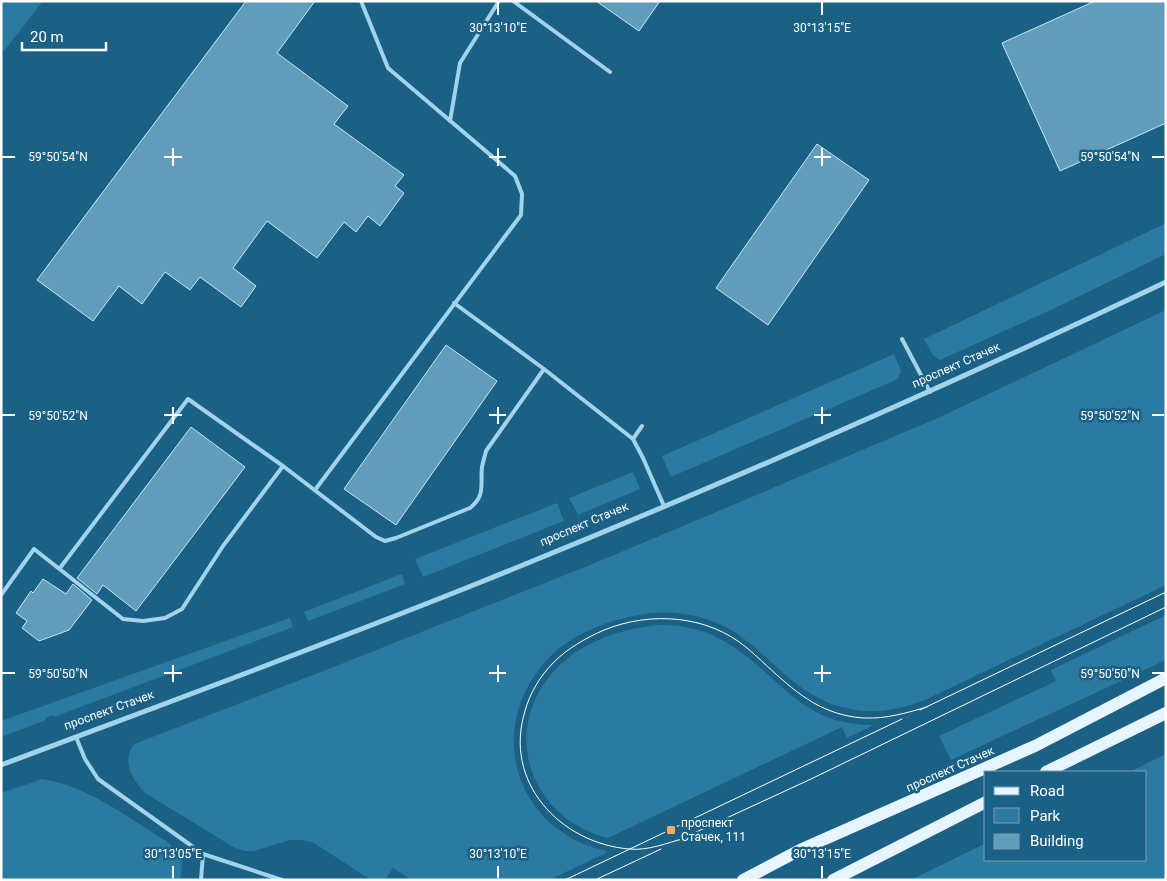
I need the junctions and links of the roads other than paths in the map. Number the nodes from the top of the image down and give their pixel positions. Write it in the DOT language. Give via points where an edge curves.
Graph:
graph roads {
  1 [pos="361,1"];
  2 [pos="499,1"];
  3 [pos="513,1"];
  4 [pos="610,72"];
  5 [pos="450,120"];
  6 [pos="1166,282"];
  7 [pos="454,303"];
  8 [pos="902,339"];
  9 [pos="544,369"];
  10 [pos="930,392"];
  11 [pos="642,426"];
  12 [pos="633,439"];
  13 [pos="283,466"];
  14 [pos="315,490"];
  15 [pos="664,506"];
  16 [pos="60,568"];
  17 [pos="1,594"];
  18 [pos="1166,678"];
  19 [pos="1166,713"];
  20 [pos="76,737"];
  21 [pos="1,765"];
  22 [pos="1048,771"];
  23 [pos="984,803"];
  24 [pos="203,854"];
  25 [pos="200,880"];
  26 [pos="282,880"];
  27 [pos="743,880"];
  28 [pos="833,880"];
  1 -- 5 [label="lane" via="388,68"];
  2 -- 5 [label="lane" via="460,63"];
  3 -- 4 [label="lane"];
  5 -- 7 [label="lane" via="515,176 522,194 521,215"];
  6 -- 10 [label="street, проспект Стачек"];
  7 -- 9 [label="lane"];
  7 -- 14 [label="lane"];
  8 -- 10 [label="lane"];
  9 -- 12 [label="lane"];
  9 -- 14 [label="lane" via="486,451 482,464 482,491 470,508 384,541"];
  10 -- 15 [label="street, проспект Стачек"];
  11 -- 12 [label="lane"];
  12 -- 15 [label="lane"];
  13 -- 14 [label="lane"];
  13 -- 16 [label="lane" via="223,546 182,609 164,618 123,619"];
  13 -- 16 [label="lane" via="188,399"];
  15 -- 20 [label="street, проспект Стачек" via="255,671"];
  16 -- 17 [label="lane" via="34,549"];
  18 -- 27 [label="main road, проспект Стачек" via="1035,746 800,850"];
  19 -- 22 [label="main road"];
  20 -- 21 [label="street, проспект Стачек"];
  20 -- 24 [label="lane" via="98,780"];
  23 -- 28 [label="main road"];
  24 -- 25 [label="lane"];
  24 -- 26 [label="lane"];
}
